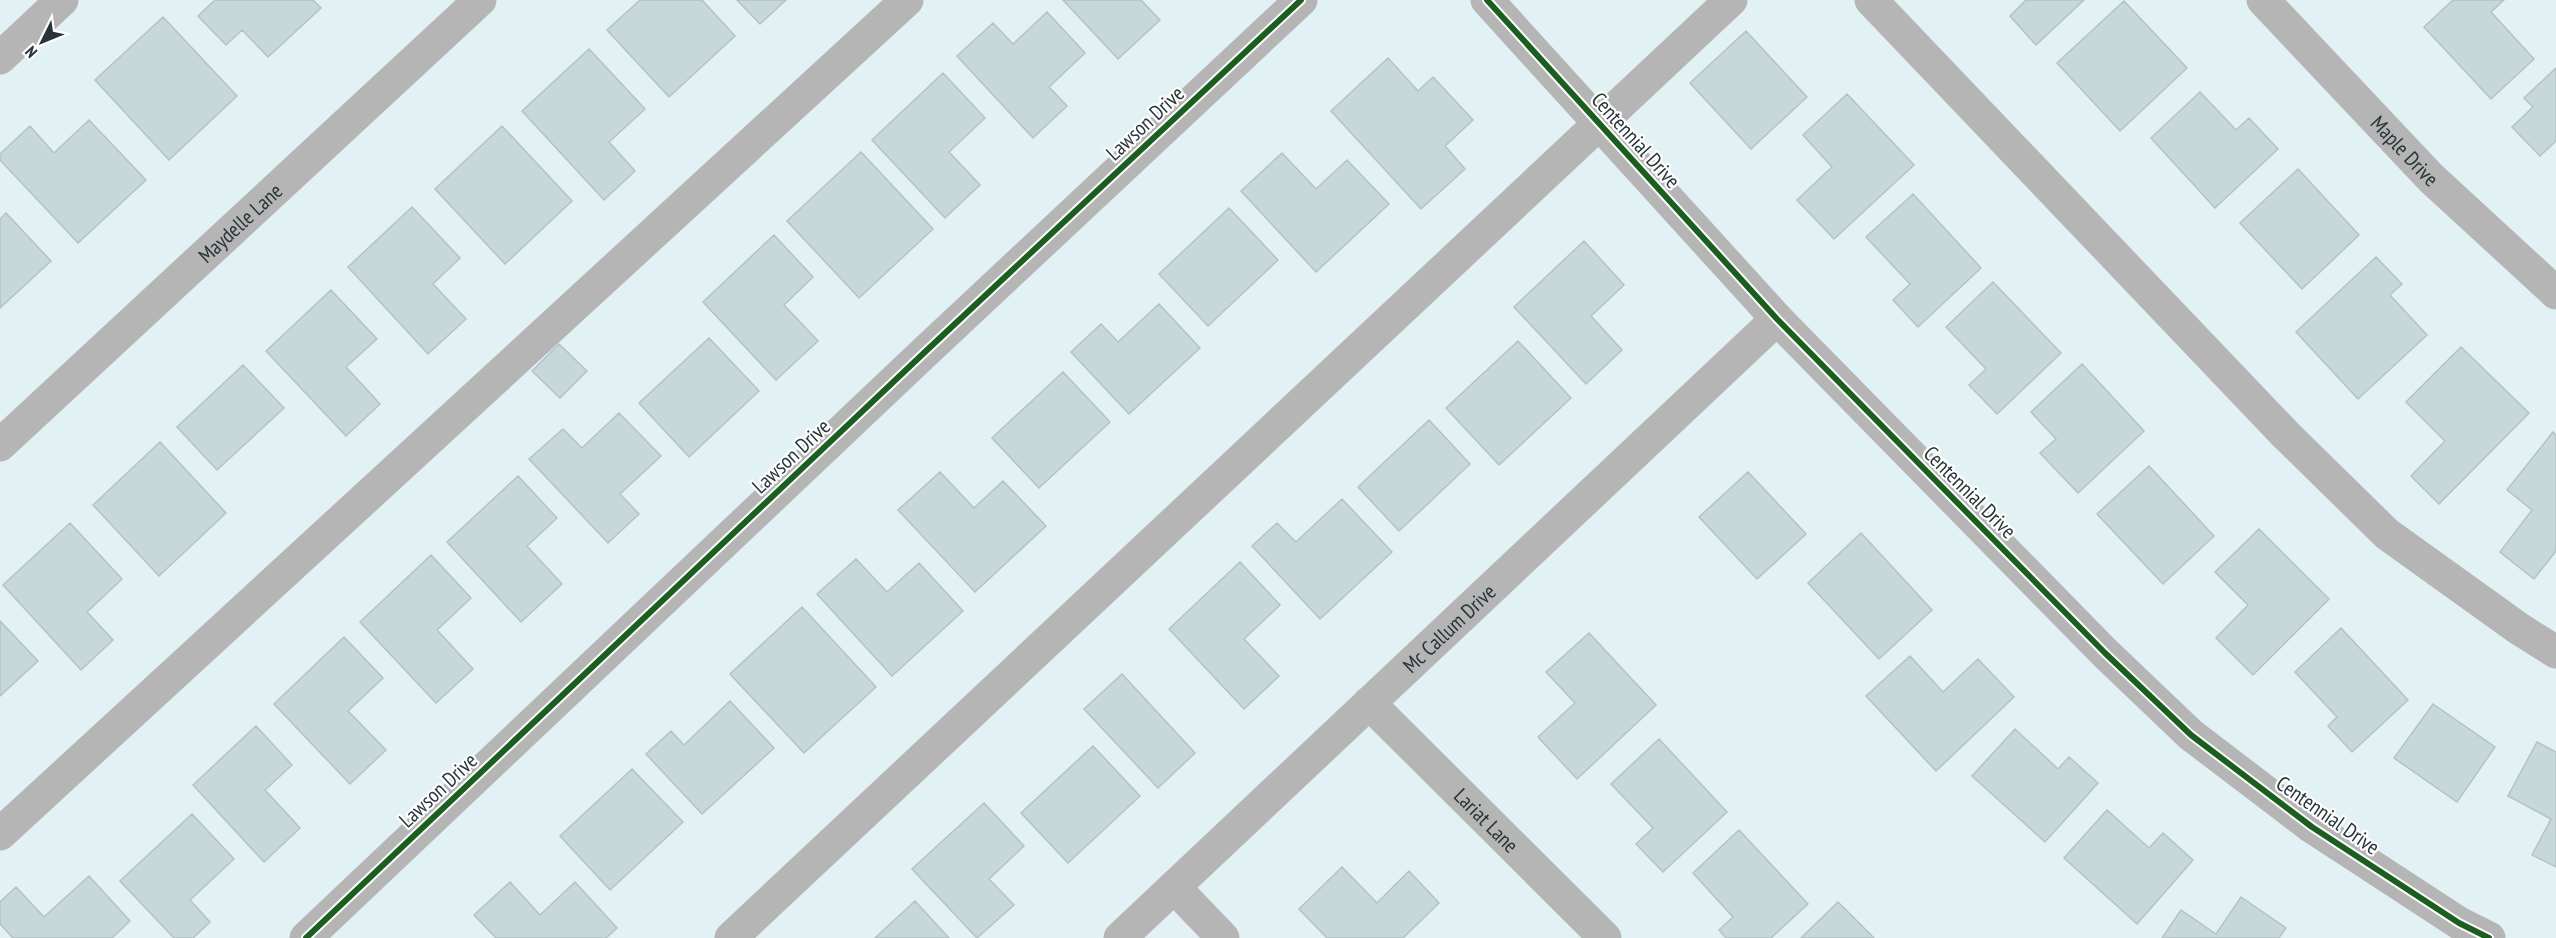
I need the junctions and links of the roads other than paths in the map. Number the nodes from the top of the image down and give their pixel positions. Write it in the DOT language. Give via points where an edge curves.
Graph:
graph roads {
  1 [pos="62,0"];
  2 [pos="480,0"];
  3 [pos="906,0"];
  4 [pos="1301,0"];
  5 [pos="1487,0"];
  6 [pos="1731,0"];
  7 [pos="1871,0"];
  8 [pos="2263,0"];
  9 [pos="0,58"];
  10 [pos="1598,123"];
  11 [pos="2556,293"];
  12 [pos="1777,319"];
  13 [pos="0,444"];
  14 [pos="2556,652"];
  15 [pos="1369,704"];
  16 [pos="0,834"];
  17 [pos="1174,887"];
  18 [pos="306,938"];
  19 [pos="731,938"];
  20 [pos="1120,938"];
  21 [pos="1223,938"];
  22 [pos="1605,938"];
  23 [pos="2489,938"];
  1 -- 9 [label="street"];
  2 -- 13 [label="street, Maydelle Lane"];
  3 -- 16 [label="street"];
  4 -- 18 [label="street, Lawson Drive"];
  5 -- 10 [label="street, Centennial Drive"];
  6 -- 10 [label="street"];
  7 -- 14 [label="street" via="2286,435 2387,534"];
  8 -- 11 [label="street, Maple Drive" via="2431,178"];
  10 -- 12 [label="street, Centennial Drive"];
  10 -- 19 [label="street"];
  12 -- 15 [label="street, Mc Callum Drive"];
  12 -- 23 [label="street, Centennial Drive" via="2097,645 2191,735 2312,827"];
  15 -- 17 [label="street, Mc Callum Drive"];
  15 -- 22 [label="street, Lariat Lane"];
  17 -- 20 [label="street, Mc Callum Drive"];
  17 -- 21 [label="street"];
}
